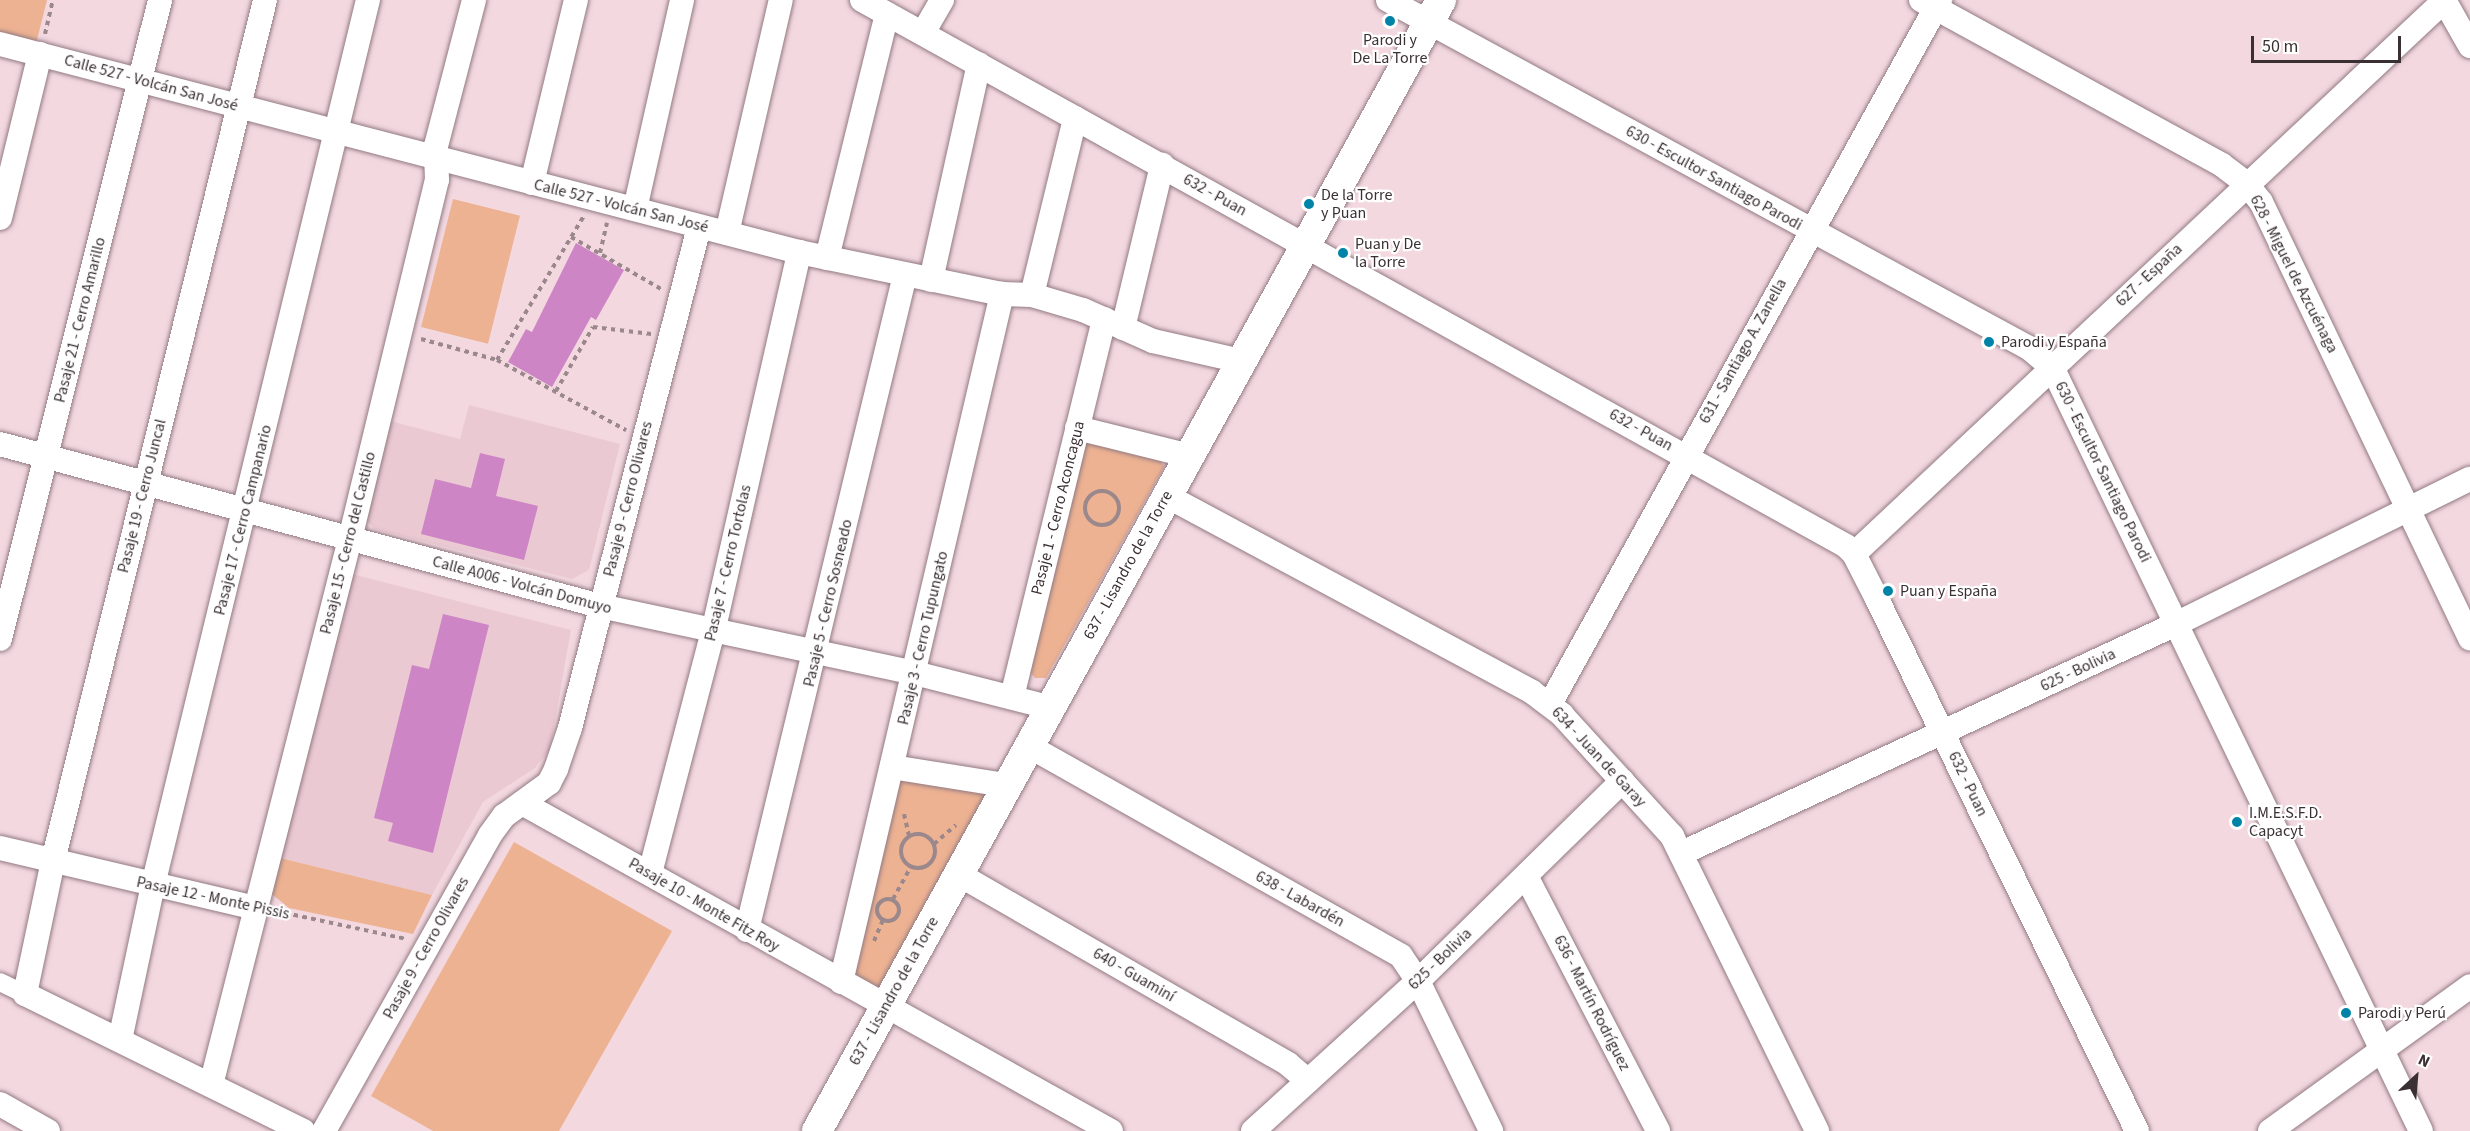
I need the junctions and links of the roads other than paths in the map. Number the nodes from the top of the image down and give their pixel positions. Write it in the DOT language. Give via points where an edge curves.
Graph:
graph roads {
  1 [pos="160,0"];
  2 [pos="265,0"];
  3 [pos="368,0"];
  4 [pos="474,0"];
  5 [pos="576,0"];
  6 [pos="682,0"];
  7 [pos="781,0"];
  8 [pos="862,0"];
  9 [pos="942,0"];
  10 [pos="1388,0"];
  11 [pos="2444,0"];
  12 [pos="1932,3"];
  13 [pos="1435,11"];
  14 [pos="887,14"];
  15 [pos="923,33"];
  16 [pos="0,44"];
  17 [pos="2470,46"];
  18 [pos="40,54"];
  19 [pos="979,64"];
  20 [pos="141,78"];
  21 [pos="239,106"];
  22 [pos="1075,118"];
  23 [pos="336,131"];
  24 [pos="435,159"];
  25 [pos="1162,165"];
  26 [pos="532,183"];
  27 [pos="2246,183"];
  28 [pos="635,209"];
  29 [pos="0,218"];
  30 [pos="699,227"];
  31 [pos="1810,230"];
  32 [pos="727,233"];
  33 [pos="1306,244"];
  34 [pos="799,252"];
  35 [pos="827,258"];
  36 [pos="905,274"];
  37 [pos="932,280"];
  38 [pos="1002,294"];
  39 [pos="1032,295"];
  40 [pos="1113,323"];
  41 [pos="1241,361"];
  42 [pos="2052,367"];
  43 [pos="1077,428"];
  44 [pos="0,444"];
  45 [pos="1686,455"];
  46 [pos="46,456"];
  47 [pos="1190,456"];
  48 [pos="2470,479"];
  49 [pos="145,482"];
  50 [pos="1167,496"];
  51 [pos="246,509"];
  52 [pos="2408,509"];
  53 [pos="350,539"];
  54 [pos="1854,554"];
  55 [pos="600,606"];
  56 [pos="2176,624"];
  57 [pos="712,632"];
  58 [pos="2470,638"];
  59 [pos="0,639"];
  60 [pos="817,652"];
  61 [pos="915,674"];
  62 [pos="1012,697"];
  63 [pos="1550,704"];
  64 [pos="1048,707"];
  65 [pos="1944,734"];
  66 [pos="1027,744"];
  67 [pos="892,766"];
  68 [pos="1622,782"];
  69 [pos="1005,785"];
  70 [pos="522,804"];
  71 [pos="0,848"];
  72 [pos="1682,853"];
  73 [pos="53,861"];
  74 [pos="650,873"];
  75 [pos="958,874"];
  76 [pos="1526,876"];
  77 [pos="153,885"];
  78 [pos="255,908"];
  79 [pos="747,930"];
  80 [pos="1418,981"];
  81 [pos="0,982"];
  82 [pos="840,982"];
  83 [pos="2470,986"];
  84 [pos="25,994"];
  85 [pos="886,1007"];
  86 [pos="120,1040"];
  87 [pos="2382,1049"];
  88 [pos="1308,1081"];
  89 [pos="211,1085"];
  90 [pos="0,1104"];
  91 [pos="825,1128"];
  92 [pos="48,1131"];
  93 [pos="303,1131"];
  94 [pos="324,1131"];
  95 [pos="1112,1131"];
  96 [pos="1253,1131"];
  97 [pos="1491,1131"];
  98 [pos="1658,1131"];
  99 [pos="1817,1131"];
  100 [pos="2137,1131"];
  101 [pos="2270,1131"];
  102 [pos="2421,1131"];
  1 -- 20 [label="street, Pasaje 21 - Cerro Amarillo"];
  2 -- 21 [label="street, Pasaje 19 - Cerro Juncal"];
  3 -- 23 [label="street, Pasaje 17 - Cerro Campanario"];
  4 -- 24 [label="street, Pasaje 15 - Cerro del Castillo"];
  5 -- 26 [label="street"];
  6 -- 28 [label="street"];
  7 -- 32 [label="street"];
  8 -- 14 [label="street, 632 - Puan"];
  9 -- 15 [label="street"];
  10 -- 13 [label="street, 630 - Escultor Santiago Parodi"];
  11 -- 17 [label="street"];
  11 -- 27 [label="street, 627 - España"];
  12 -- 27 [label="street, 628 - Miguel de Azcuénaga" via="2222,165"];
  12 -- 31 [label="street, 631 - Santiago A. Zanella"];
  13 -- 31 [label="street, 630 - Escultor Santiago Parodi"];
  13 -- 33 [label="street, 637 - Lisandro de la Torre"];
  14 -- 15 [label="street, 632 - Puan"];
  14 -- 35 [label="street"];
  15 -- 19 [label="street, 632 - Puan"];
  16 -- 18 [label="street, Calle 527 - Volcán San José"];
  18 -- 20 [label="street, Calle 527 - Volcán San José"];
  18 -- 29 [label="street"];
  19 -- 22 [label="street, 632 - Puan"];
  19 -- 37 [label="street"];
  20 -- 21 [label="street, Calle 527 - Volcán San José"];
  20 -- 46 [label="street, Pasaje 21 - Cerro Amarillo"];
  21 -- 23 [label="street, Calle 527 - Volcán San José"];
  21 -- 49 [label="street, Pasaje 19 - Cerro Juncal"];
  22 -- 25 [label="street, 632 - Puan"];
  22 -- 39 [label="street"];
  23 -- 24 [label="street, Calle 527 - Volcán San José"];
  23 -- 51 [label="street, Pasaje 17 - Cerro Campanario"];
  24 -- 26 [label="street, Calle 527 - Volcán San José"];
  24 -- 53 [label="street, Pasaje 15 - Cerro del Castillo" via="437,180"];
  25 -- 33 [label="street, 632 - Puan"];
  25 -- 40 [label="street, Pasaje 1 - Cerro Aconcagua"];
  26 -- 28 [label="street, Calle 527 - Volcán San José"];
  27 -- 42 [label="street, 627 - España"];
  27 -- 52 [label="street, 628 - Miguel de Azcuénaga" via="2261,202"];
  28 -- 30 [label="street, Calle 527 - Volcán San José"];
  30 -- 32 [label="street, Calle 527 - Volcán San José"];
  30 -- 55 [label="street, Pasaje 9 - Cerro Olivares" via="658,335"];
  31 -- 42 [label="street, 630 - Escultor Santiago Parodi" via="2029,348"];
  31 -- 45 [label="street, 631 - Santiago A. Zanella"];
  32 -- 34 [label="street, Calle 527 - Volcán San José"];
  33 -- 41 [label="street, 637 - Lisandro de la Torre"];
  33 -- 45 [label="street, 632 - Puan"];
  34 -- 35 [label="street, Calle 527 - Volcán San José"];
  34 -- 57 [label="street, Pasaje 7 - Cerro Tortolas"];
  35 -- 36 [label="street, Calle 527 - Volcán San José"];
  36 -- 37 [label="street, Calle 527 - Volcán San José"];
  36 -- 60 [label="street, Pasaje 5 - Cerro Sosneado"];
  37 -- 38 [label="street, Calle 527 - Volcán San José"];
  38 -- 39 [label="street, Calle 527 - Volcán San José"];
  38 -- 61 [label="street, Pasaje 3 - Cerro Tupungato"];
  39 -- 40 [label="street, Calle 527 - Volcán San José"];
  40 -- 41 [label="street, Calle 527 - Volcán San José" via="1153,341"];
  40 -- 43 [label="street, Pasaje 1 - Cerro Aconcagua"];
  41 -- 47 [label="street, 637 - Lisandro de la Torre"];
  42 -- 54 [label="street, 627 - España"];
  42 -- 56 [label="street, 630 - Escultor Santiago Parodi"];
  43 -- 47 [label="street"];
  43 -- 62 [label="street, Pasaje 1 - Cerro Aconcagua"];
  44 -- 46 [label="street, Calle A006 - Volcán Domuyo"];
  45 -- 54 [label="street, 632 - Puan"];
  45 -- 63 [label="street, 631 - Santiago A. Zanella"];
  46 -- 49 [label="street, Calle A006 - Volcán Domuyo"];
  46 -- 59 [label="street, Pasaje 21 - Cerro Amarillo"];
  47 -- 50 [label="street, 637 - Lisandro de la Torre"];
  48 -- 52 [label="street, 625 - Bolivia"];
  49 -- 51 [label="street, Calle A006 - Volcán Domuyo"];
  49 -- 73 [label="street, Pasaje 19 - Cerro Juncal"];
  50 -- 63 [label="street, 634 - Juan de Garay"];
  50 -- 64 [label="street, 637 - Lisandro de la Torre"];
  51 -- 53 [label="street, Calle A006 - Volcán Domuyo"];
  51 -- 77 [label="street, Pasaje 17 - Cerro Campanario"];
  52 -- 56 [label="street, 625 - Bolivia"];
  52 -- 58 [label="street, 628 - Miguel de Azcuénaga"];
  53 -- 55 [label="street, Calle A006 - Volcán Domuyo"];
  53 -- 78 [label="street, Pasaje 15 - Cerro del Castillo"];
  54 -- 65 [label="street, 632 - Puan"];
  55 -- 57 [label="street, Calle A006 - Volcán Domuyo"];
  55 -- 70 [label="street, Pasaje 9 - Cerro Olivares" via="556,769 549,783"];
  56 -- 65 [label="street, 625 - Bolivia"];
  56 -- 87 [label="street, 630 - Escultor Santiago Parodi"];
  57 -- 60 [label="street, Calle A006 - Volcán Domuyo"];
  57 -- 74 [label="street, Pasaje 7 - Cerro Tortolas"];
  60 -- 61 [label="street, Calle A006 - Volcán Domuyo"];
  60 -- 79 [label="street, Pasaje 5 - Cerro Sosneado"];
  61 -- 62 [label="street, Calle A006 - Volcán Domuyo"];
  61 -- 67 [label="street, Pasaje 3 - Cerro Tupungato"];
  62 -- 64 [label="street, Calle A006 - Volcán Domuyo"];
  63 -- 68 [label="street, 634 - Juan de Garay"];
  64 -- 66 [label="street, 637 - Lisandro de la Torre"];
  65 -- 72 [label="street, 625 - Bolivia"];
  65 -- 100 [label="street, 632 - Puan"];
  66 -- 69 [label="street, 637 - Lisandro de la Torre"];
  66 -- 80 [label="street, 638 - Labardén" via="1401,956"];
  67 -- 69 [label="street"];
  67 -- 82 [label="street, Pasaje 3 - Cerro Tupungato"];
  68 -- 72 [label="street, 634 - Juan de Garay" via="1672,836"];
  68 -- 76 [label="street, 625 - Bolivia"];
  69 -- 75 [label="street, 637 - Lisandro de la Torre"];
  70 -- 74 [label="street, Pasaje 10 - Monte Fitz Roy"];
  70 -- 94 [label="street, Pasaje 9 - Cerro Olivares" via="504,816 490,835"];
  71 -- 73 [label="street, Pasaje 12 - Monte Pissis"];
  72 -- 99 [label="street, 634 - Juan de Garay"];
  73 -- 77 [label="street, Pasaje 12 - Monte Pissis"];
  73 -- 84 [label="street, Pasaje 19 - Cerro Juncal"];
  74 -- 79 [label="street, Pasaje 10 - Monte Fitz Roy"];
  75 -- 85 [label="street, 637 - Lisandro de la Torre"];
  75 -- 88 [label="street, 640 - Guaminí" via="1288,1064"];
  76 -- 80 [label="street, 625 - Bolivia"];
  76 -- 98 [label="street, 636 - Martín Rodríguez"];
  77 -- 78 [label="street, Pasaje 12 - Monte Pissis"];
  77 -- 86 [label="street, Pasaje 17 - Cerro Campanario"];
  78 -- 89 [label="street, Pasaje 15 - Cerro del Castillo"];
  79 -- 82 [label="street, Pasaje 10 - Monte Fitz Roy"];
  80 -- 88 [label="street, 625 - Bolivia"];
  80 -- 97 [label="street, 638 - Labardén"];
  81 -- 84 [label="street"];
  82 -- 85 [label="street, Pasaje 10 - Monte Fitz Roy"];
  83 -- 87 [label="street"];
  84 -- 86 [label="street"];
  85 -- 91 [label="street, 637 - Lisandro de la Torre"];
  85 -- 95 [label="street, Pasaje 10 - Monte Fitz Roy"];
  86 -- 89 [label="street"];
  87 -- 101 [label="street"];
  87 -- 102 [label="street, 630 - Escultor Santiago Parodi"];
  88 -- 96 [label="street, 625 - Bolivia"];
  89 -- 93 [label="street"];
  90 -- 92 [label="street"];
}
